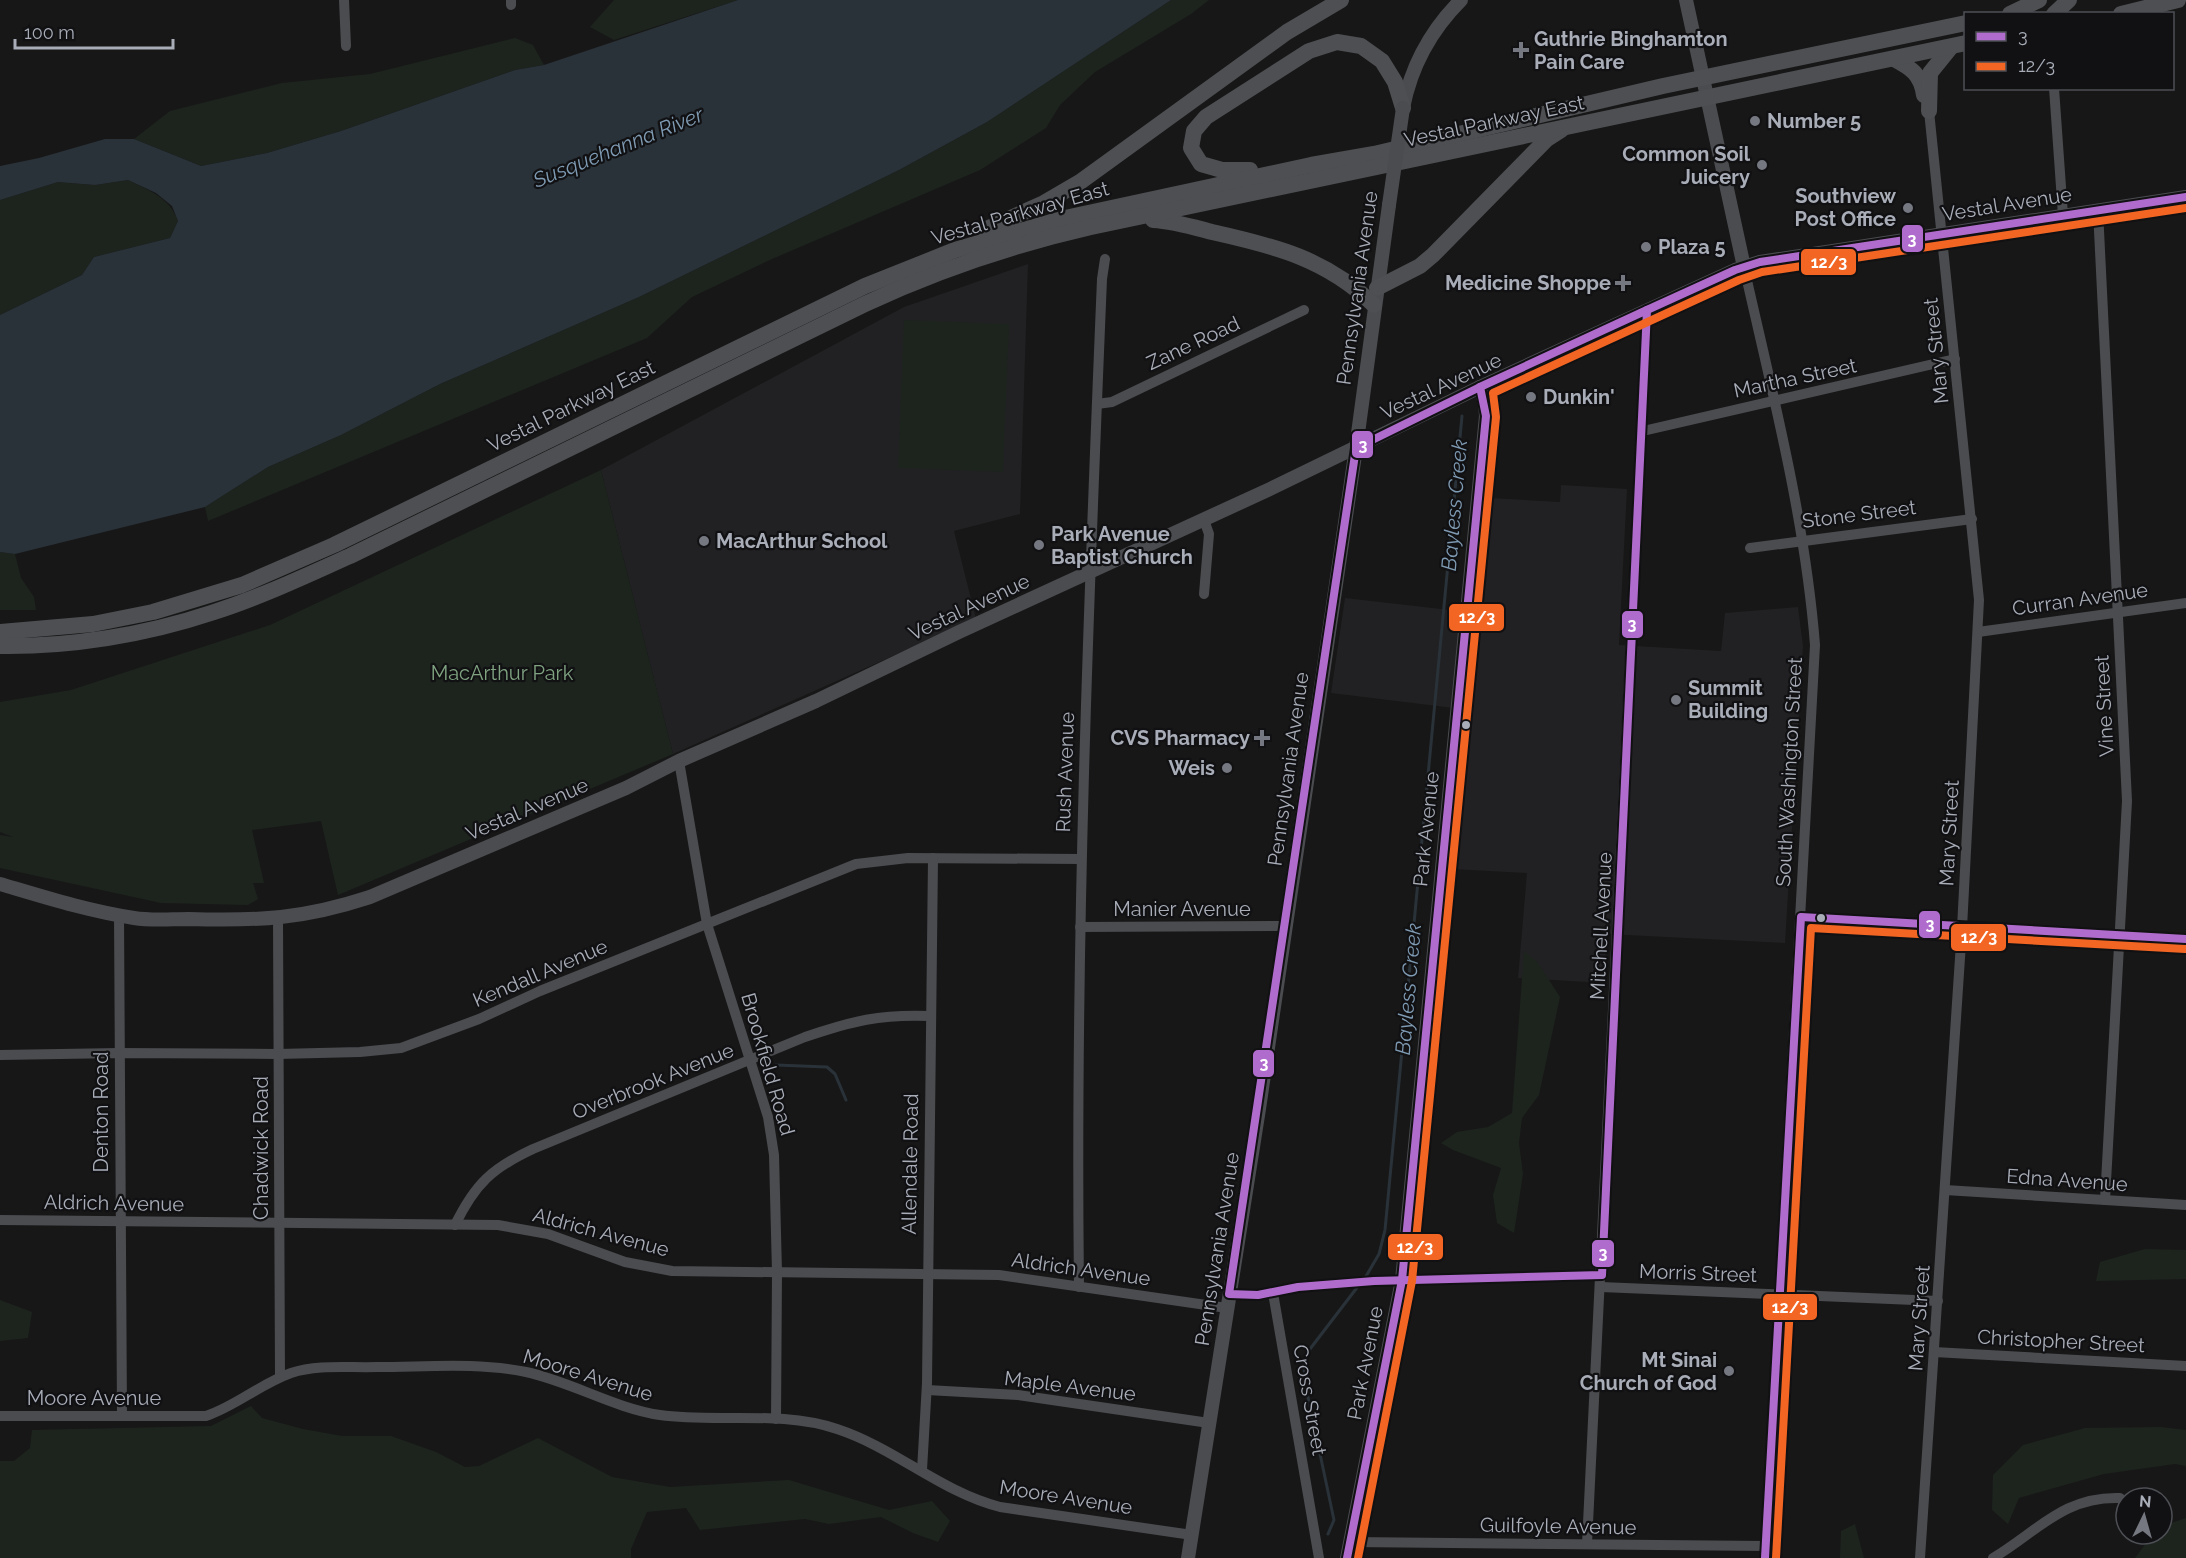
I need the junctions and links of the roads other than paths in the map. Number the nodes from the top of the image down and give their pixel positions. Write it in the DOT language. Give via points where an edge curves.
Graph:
graph roads {
  1 [pos="344,0"];
  2 [pos="1341,0"];
  3 [pos="1461,0"];
  4 [pos="1686,0"];
  5 [pos="2039,0"];
  6 [pos="2069,0"];
  7 [pos="2178,0"];
  8 [pos="2014,12"];
  9 [pos="2056,12"];
  10 [pos="2129,12"];
  11 [pos="1964,23"];
  12 [pos="1958,45"];
  13 [pos="346,46"];
  14 [pos="1894,59"];
  15 [pos="1705,79"];
  16 [pos="2054,90"];
  17 [pos="1709,98"];
  18 [pos="1403,108"];
  19 [pos="1929,111"];
  20 [pos="1569,126"];
  21 [pos="1311,165"];
  22 [pos="2186,197"];
  23 [pos="2098,210"];
  24 [pos="2063,215"];
  25 [pos="1113,223"];
  26 [pos="1941,234"];
  27 [pos="1105,259"];
  28 [pos="926,261"];
  29 [pos="1744,267"];
  30 [pos="1377,288"];
  31 [pos="1374,305"];
  32 [pos="1305,310"];
  33 [pos="1647,310"];
  34 [pos="1955,360"];
  35 [pos="1480,387"];
  36 [pos="1774,401"];
  37 [pos="1096,404"];
  38 [pos="1643,430"];
  39 [pos="1356,448"];
  40 [pos="1972,519"];
  41 [pos="1204,520"];
  42 [pos="1803,539"];
  43 [pos="1750,548"];
  44 [pos="1090,574"];
  45 [pos="1204,594"];
  46 [pos="2186,603"];
  47 [pos="2117,613"];
  48 [pos="0,632"];
  49 [pos="1978,632"];
  50 [pos="0,646"];
  51 [pos="678,761"];
  52 [pos="933,858"];
  53 [pos="1081,859"];
  54 [pos="0,884"];
  55 [pos="119,915"];
  56 [pos="1801,917"];
  57 [pos="278,919"];
  58 [pos="707,924"];
  59 [pos="1285,926"];
  60 [pos="1080,927"];
  61 [pos="1962,928"];
  62 [pos="2121,937"];
  63 [pos="2186,939"];
  64 [pos="930,1016"];
  65 [pos="119,1053"];
  66 [pos="279,1054"];
  67 [pos="0,1055"];
  68 [pos="751,1060"];
  69 [pos="1945,1190"];
  70 [pos="2105,1200"];
  71 [pos="2186,1205"];
  72 [pos="0,1220"];
  73 [pos="119,1221"];
  74 [pos="279,1223"];
  75 [pos="455,1225"];
  76 [pos="777,1272"];
  77 [pos="926,1273"];
  78 [pos="1602,1275"];
  79 [pos="1402,1280"];
  80 [pos="1079,1287"];
  81 [pos="1601,1287"];
  82 [pos="1274,1293"];
  83 [pos="1780,1294"];
  84 [pos="1228,1301"];
  85 [pos="1938,1301"];
  86 [pos="1934,1353"];
  87 [pos="2186,1366"];
  88 [pos="280,1377"];
  89 [pos="927,1390"];
  90 [pos="0,1416"];
  91 [pos="122,1416"];
  92 [pos="776,1419"];
  93 [pos="1209,1423"];
  94 [pos="922,1470"];
  95 [pos="2114,1498"];
  96 [pos="1192,1535"];
  97 [pos="1351,1542"];
  98 [pos="1587,1544"];
  99 [pos="1766,1546"];
  100 [pos="1188,1558"];
  101 [pos="1319,1558"];
  102 [pos="1347,1558"];
  103 [pos="1765,1558"];
  104 [pos="1920,1558"];
  105 [pos="1993,1558"];
  1 -- 13 [label="street"];
  2 -- 28 [label="main road" via="1287,32 1080,182 1018,216 931,251"];
  3 -- 18 [label="street, Pennsylvania Avenue" via="1422,52"];
  4 -- 15 [label="street, South Washington Street"];
  5 -- 8 [label="main road"];
  6 -- 9 [label="main road"];
  7 -- 10 [label="main road"];
  11 -- 15 [label="main road, Vestal Parkway East"];
  12 -- 14 [label="main road, Vestal Parkway East"];
  12 -- 19 [label="main road" via="1930,73"];
  14 -- 17 [label="main road, Vestal Parkway East"];
  14 -- 19 [label="main road" via="1920,78"];
  15 -- 17 [label="street, South Washington Street"];
  15 -- 21 [label="main road, Vestal Parkway East"];
  16 -- 24 [label="street"];
  17 -- 20 [label="main road, Vestal Parkway East"];
  17 -- 29 [label="street, South Washington Street"];
  18 -- 21 [label="main road" via="1395,82 1378,57 1357,45 1332,43 1309,51 1206,117 1192,134 1195,157 1212,169"];
  18 -- 30 [label="street, Pennsylvania Avenue, bridge"];
  19 -- 26 [label="street, Mary Street"];
  20 -- 25 [label="main road, Vestal Parkway East"];
  20 -- 30 [label="main road" via="1547,140 1433,255 1405,275"];
  21 -- 28 [label="main road, Vestal Parkway East" via="1065,218"];
  22 -- 23 [label="street, Vestal Avenue"];
  23 -- 24 [label="street, Vestal Avenue"];
  23 -- 47 [label="street, Vine Street"];
  24 -- 26 [label="street, Vestal Avenue"];
  25 -- 31 [label="main road" via="1165,221 1289,252 1341,276"];
  25 -- 50 [label="main road, Vestal Parkway East" via="998,252 908,284 350,556 264,594 210,614 120,635"];
  26 -- 29 [label="street, Vestal Avenue"];
  26 -- 34 [label="street, Mary Street"];
  27 -- 37 [label="street, Rush Avenue"];
  28 -- 48 [label="main road, Vestal Parkway East" via="850,294 334,545 242,585 153,612 93,624"];
  29 -- 33 [label="street, Vestal Avenue"];
  29 -- 36 [label="street, South Washington Street"];
  30 -- 31 [label="street, Pennsylvania Avenue"];
  31 -- 39 [label="street, Pennsylvania Avenue"];
  32 -- 37 [label="street, Zane Road" via="1112,402"];
  33 -- 35 [label="street, Vestal Avenue"];
  33 -- 38 [label="street, Mitchell Avenue"];
  34 -- 36 [label="street, Martha Street"];
  34 -- 40 [label="street, Mary Street"];
  35 -- 39 [label="street, Vestal Avenue"];
  35 -- 79 [label="street, Park Avenue" via="1486,416"];
  36 -- 38 [label="street, Martha Street"];
  36 -- 42 [label="street, South Washington Street"];
  37 -- 44 [label="street, Rush Avenue"];
  38 -- 78 [label="street, Mitchell Avenue"];
  39 -- 41 [label="street, Vestal Avenue"];
  39 -- 59 [label="street, Pennsylvania Avenue"];
  40 -- 42 [label="street, Stone Street"];
  40 -- 49 [label="street, Mary Street"];
  41 -- 44 [label="street, Vestal Avenue"];
  41 -- 45 [label="street" via="1209,534"];
  42 -- 43 [label="street, Stone Street"];
  42 -- 56 [label="street, South Washington Street" via="1815,645"];
  44 -- 51 [label="street, Vestal Avenue"];
  44 -- 53 [label="street, Rush Avenue"];
  46 -- 47 [label="street, Curran Avenue"];
  47 -- 49 [label="street, Curran Avenue"];
  47 -- 62 [label="street, Vine Street" via="2127,801"];
  49 -- 61 [label="street, Mary Street"];
  51 -- 57 [label="street, Vestal Avenue" via="626,788 370,897 322,912"];
  51 -- 58 [label="street, Brookfield Road"];
  52 -- 53 [label="street, Kendall Avenue"];
  52 -- 58 [label="street, Kendall Avenue" via="886,858 856,864"];
  52 -- 64 [label="street, Allendale Road"];
  53 -- 60 [label="street, Rush Avenue"];
  54 -- 55 [label="street, Vestal Avenue"];
  55 -- 57 [label="street, Vestal Avenue"];
  55 -- 65 [label="street, Denton Road"];
  56 -- 61 [label="street"];
  56 -- 83 [label="street, South Washington Street"];
  57 -- 66 [label="street, Chadwick Road"];
  58 -- 66 [label="street, Kendall Avenue" via="401,1048"];
  58 -- 68 [label="street, Brookfield Road"];
  59 -- 60 [label="street, Manier Avenue"];
  59 -- 84 [label="street, Pennsylvania Avenue"];
  60 -- 80 [label="street, Rush Avenue"];
  61 -- 62 [label="street"];
  61 -- 69 [label="street, Mary Street"];
  62 -- 63 [label="street"];
  62 -- 70 [label="street, Vine Street"];
  64 -- 68 [label="street, Overbrook Avenue" via="878,1016 848,1022"];
  64 -- 77 [label="street, Allendale Road"];
  65 -- 66 [label="street, Kendall Avenue"];
  65 -- 67 [label="street, Kendall Avenue"];
  65 -- 73 [label="street, Denton Road"];
  66 -- 74 [label="street, Chadwick Road"];
  68 -- 75 [label="street, Overbrook Avenue" via="507,1161 472,1192"];
  68 -- 76 [label="street, Brookfield Road" via="768,1117 774,1155"];
  69 -- 70 [label="street, Edna Avenue"];
  69 -- 85 [label="street, Mary Street"];
  70 -- 71 [label="street, Edna Avenue"];
  72 -- 73 [label="street, Aldrich Avenue"];
  73 -- 74 [label="street, Aldrich Avenue"];
  73 -- 91 [label="street, Denton Road"];
  74 -- 75 [label="street, Aldrich Avenue"];
  74 -- 88 [label="street, Chadwick Road"];
  75 -- 76 [label="street, Aldrich Avenue" via="498,1225 539,1232 625,1262 660,1269"];
  76 -- 77 [label="street, Aldrich Avenue"];
  76 -- 92 [label="street, Brookfield Road"];
  77 -- 80 [label="street, Aldrich Avenue" via="999,1275"];
  77 -- 89 [label="street, Allendale Road"];
  78 -- 79 [label="street"];
  78 -- 81 [label="street, Mitchell Avenue"];
  79 -- 82 [label="street" via="1298,1287"];
  79 -- 97 [label="street, Park Avenue"];
  80 -- 84 [label="street, Aldrich Avenue"];
  81 -- 83 [label="street, Morris Street"];
  81 -- 98 [label="street, Mitchell Avenue"];
  82 -- 84 [label="street"];
  82 -- 101 [label="street, Cross Street"];
  83 -- 85 [label="street, Morris Street"];
  83 -- 99 [label="street, South Washington Street"];
  84 -- 93 [label="street, Pennsylvania Avenue"];
  85 -- 86 [label="street, Mary Street"];
  86 -- 87 [label="street, Christopher Street"];
  86 -- 104 [label="street, Mary Street"];
  88 -- 91 [label="street, Moore Avenue" via="206,1416"];
  88 -- 92 [label="street, Moore Avenue" via="312,1368 491,1367 528,1373 643,1412"];
  89 -- 93 [label="street, Maple Avenue" via="1018,1395"];
  89 -- 94 [label="street, Allendale Road"];
  90 -- 91 [label="street, Moore Avenue"];
  92 -- 94 [label="street, Moore Avenue" via="836,1428 877,1444"];
  93 -- 96 [label="street, Pennsylvania Avenue"];
  94 -- 96 [label="street, Moore Avenue" via="973,1500 1000,1507"];
  95 -- 105 [label="street" via="2099,1497 2065,1509"];
  96 -- 100 [label="street, Pennsylvania Avenue"];
  97 -- 98 [label="street, Guilfoyle Avenue"];
  97 -- 102 [label="street, Park Avenue"];
  98 -- 99 [label="street, Guilfoyle Avenue"];
  99 -- 103 [label="street, South Washington Street"];
}
